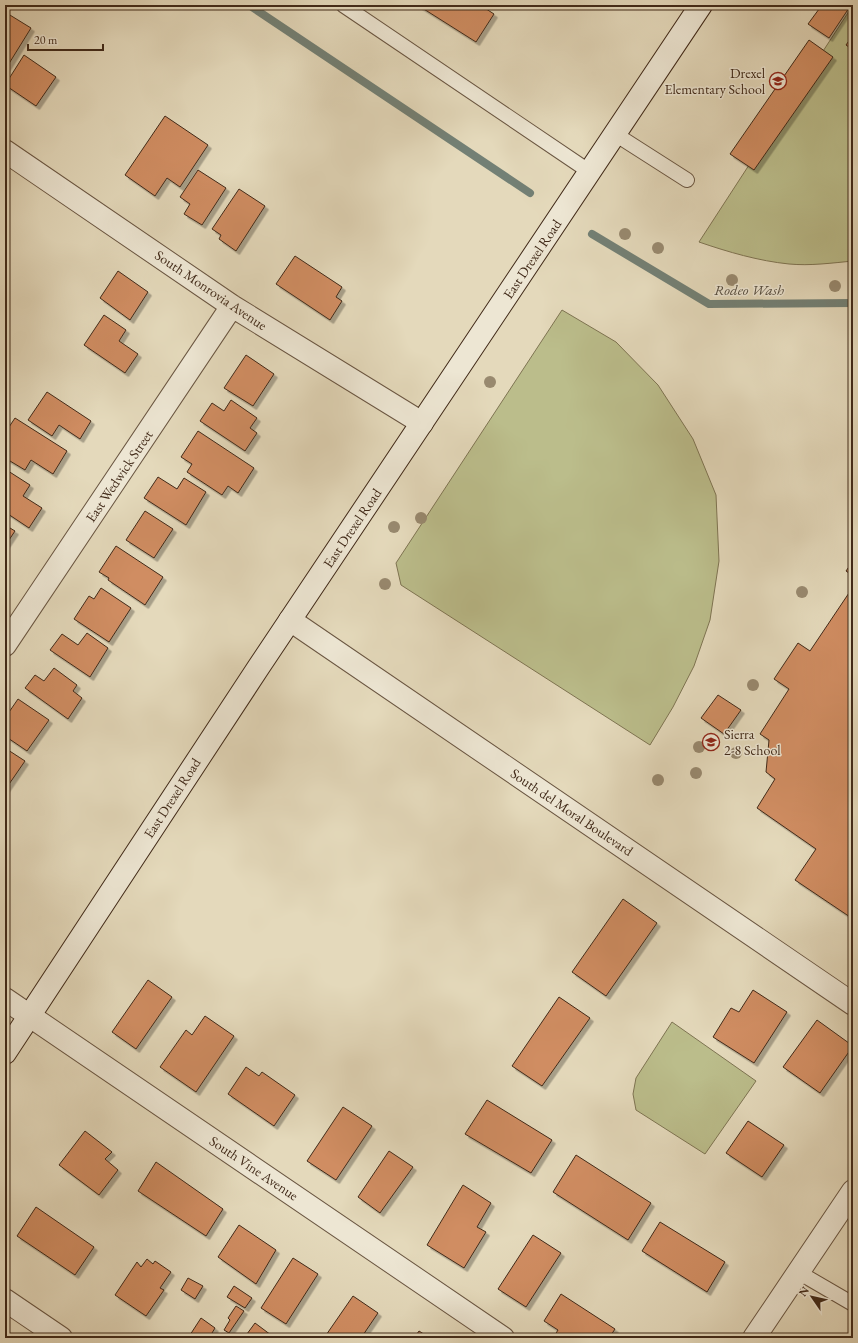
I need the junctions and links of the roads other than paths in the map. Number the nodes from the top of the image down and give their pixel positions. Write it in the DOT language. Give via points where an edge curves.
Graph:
graph roads {
  1 [pos="343,5"];
  2 [pos="701,5"];
  3 [pos="615,134"];
  4 [pos="5,151"];
  5 [pos="590,172"];
  6 [pos="687,180"];
  7 [pos="232,306"];
  8 [pos="422,423"];
  9 [pos="290,620"];
  10 [pos="5,645"];
  11 [pos="5,999"];
  12 [pos="853,1004"];
  13 [pos="29,1015"];
  14 [pos="5,1053"];
  15 [pos="853,1191"];
  16 [pos="798,1272"];
  17 [pos="5,1300"];
  18 [pos="853,1304"];
  19 [pos="61,1338"];
  20 [pos="502,1338"];
  21 [pos="754,1338"];
  1 -- 5 [label="lane"];
  2 -- 3 [label="street, East Drexel Road"];
  3 -- 5 [label="street, East Drexel Road"];
  3 -- 6 [label="lane"];
  4 -- 7 [label="street, South Monrovia Avenue"];
  5 -- 8 [label="street, East Drexel Road"];
  7 -- 8 [label="street, South Monrovia Avenue"];
  7 -- 10 [label="street, East Wedwick Street"];
  8 -- 9 [label="street, East Drexel Road"];
  9 -- 12 [label="street, South del Moral Boulevard"];
  9 -- 13 [label="street, East Drexel Road"];
  11 -- 13 [label="street, South Vine Avenue"];
  13 -- 14 [label="street, East Drexel Road"];
  13 -- 20 [label="street, South Vine Avenue"];
  15 -- 16 [label="street"];
  16 -- 18 [label="lane"];
  16 -- 21 [label="street"];
  17 -- 19 [label="street"];
}
